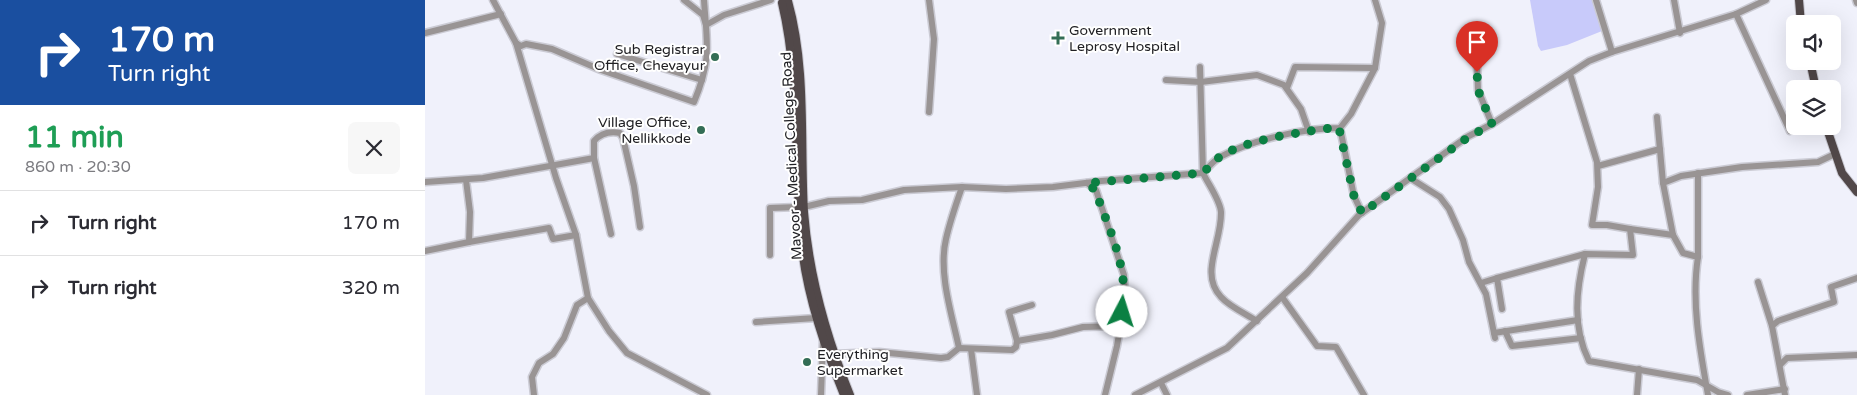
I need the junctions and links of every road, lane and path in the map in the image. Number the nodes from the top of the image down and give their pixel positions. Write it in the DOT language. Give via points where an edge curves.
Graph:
graph roads {
  1 [pos="493,0"];
  2 [pos="684,0"];
  3 [pos="704,0"];
  4 [pos="771,0"];
  5 [pos="929,0"];
  6 [pos="1375,0"];
  7 [pos="1596,0"];
  8 [pos="1674,0"];
  9 [pos="1766,0"];
  10 [pos="1799,0"];
  11 [pos="784,1"];
  12 [pos="501,14"];
  13 [pos="1736,14"];
  14 [pos="1800,15"];
  15 [pos="706,25"];
  16 [pos="425,33"];
  17 [pos="1680,33"];
  18 [pos="1476,37"];
  19 [pos="516,43"];
  20 [pos="1612,52"];
  21 [pos="617,54"];
  22 [pos="1200,67"];
  23 [pos="1375,68"];
  24 [pos="1570,74"];
  25 [pos="703,80"];
  26 [pos="1167,80"];
  27 [pos="1201,82"];
  28 [pos="1287,88"];
  29 [pos="929,112"];
  30 [pos="1657,117"];
  31 [pos="1786,122"];
  32 [pos="1492,124"];
  33 [pos="1339,128"];
  34 [pos="1309,132"];
  35 [pos="1829,135"];
  36 [pos="1660,149"];
  37 [pos="1835,154"];
  38 [pos="594,158"];
  39 [pos="552,165"];
  40 [pos="1598,166"];
  41 [pos="1203,173"];
  42 [pos="1698,173"];
  43 [pos="1410,178"];
  44 [pos="465,180"];
  45 [pos="425,182"];
  46 [pos="1663,182"];
  47 [pos="1087,183"];
  48 [pos="962,187"];
  49 [pos="1857,192"];
  50 [pos="801,207"];
  51 [pos="1362,213"];
  52 [pos="640,227"];
  53 [pos="1630,228"];
  54 [pos="611,234"];
  55 [pos="576,235"];
  56 [pos="1673,235"];
  57 [pos="469,242"];
  58 [pos="425,251"];
  59 [pos="771,254"];
  60 [pos="1585,254"];
  61 [pos="1698,257"];
  62 [pos="1497,278"];
  63 [pos="1857,278"];
  64 [pos="1759,282"];
  65 [pos="1481,283"];
  66 [pos="1282,297"];
  67 [pos="588,298"];
  68 [pos="1032,304"];
  69 [pos="1502,309"];
  70 [pos="816,318"];
  71 [pos="1578,320"];
  72 [pos="1257,321"];
  73 [pos="756,322"];
  74 [pos="1120,326"];
  75 [pos="1772,326"];
  76 [pos="1505,331"];
  77 [pos="823,333"];
  78 [pos="1581,338"];
  79 [pos="1017,341"];
  80 [pos="959,348"];
  81 [pos="971,349"];
  82 [pos="834,354"];
  83 [pos="1857,355"];
  84 [pos="1780,365"];
  85 [pos="1639,368"];
  86 [pos="1161,383"];
  87 [pos="1707,386"];
  88 [pos="1785,392"];
  89 [pos="534,395"];
  90 [pos="707,395"];
  91 [pos="821,395"];
  92 [pos="844,395"];
  93 [pos="850,395"];
  94 [pos="977,395"];
  95 [pos="1105,395"];
  96 [pos="1135,395"];
  97 [pos="1167,395"];
  98 [pos="1364,395"];
  99 [pos="1637,395"];
  100 [pos="1708,395"];
  101 [pos="1728,395"];
  102 [pos="1747,395"];
  1 -- 12 [label="street"];
  2 -- 15 [label="street" via="703,15"];
  3 -- 15 [label="street"];
  4 -- 15 [label="street" via="725,14"];
  5 -- 29 [label="street" via="934,54"];
  6 -- 23 [label="street" via="1382,23"];
  7 -- 20 [label="street"];
  8 -- 17 [label="street"];
  9 -- 13 [label="street"];
  10 -- 14 [label="main road"];
  11 -- 50 [label="main road, Mavoor - Medical College Road" via="798,50"];
  12 -- 16 [label="street"];
  12 -- 19 [label="street"];
  13 -- 17 [label="street"];
  13 -- 31 [label="street"];
  15 -- 25 [label="street" via="708,62"];
  17 -- 20 [label="street"];
  18 -- 32 [label="street" via="1478,90"];
  19 -- 25 [label="street" via="551,49 694,102"];
  19 -- 39 [label="street"];
  20 -- 24 [label="street" via="1589,61"];
  21 -- 25 [label="street"];
  22 -- 27 [label="street"];
  23 -- 28 [label="street" via="1295,67"];
  23 -- 33 [label="street" via="1351,114"];
  24 -- 32 [label="street"];
  24 -- 40 [label="street"];
  26 -- 27 [label="street"];
  27 -- 28 [label="street" via="1257,75"];
  27 -- 41 [label="street"];
  28 -- 34 [label="street" via="1301,109"];
  30 -- 36 [label="street"];
  32 -- 43 [label="street"];
  33 -- 34 [label="street"];
  33 -- 51 [label="street" via="1354,196"];
  34 -- 41 [label="street" via="1247,145 1218,158"];
  35 -- 37 [label="main road"];
  36 -- 40 [label="street"];
  36 -- 46 [label="street"];
  37 -- 42 [label="street" via="1818,162"];
  37 -- 49 [label="main road" via="1841,173"];
  38 -- 39 [label="street"];
  38 -- 52 [label="street" via="594,141 598,136 620,133 634,186"];
  38 -- 54 [label="street"];
  39 -- 44 [label="street"];
  39 -- 55 [label="street"];
  40 -- 53 [label="street" via="1592,226"];
  41 -- 47 [label="street"];
  41 -- 72 [label="street" via="1221,210 1217,248 1211,264 1211,283 1222,298"];
  42 -- 46 [label="street"];
  42 -- 61 [label="street"];
  43 -- 51 [label="street"];
  43 -- 65 [label="street" via="1440,197 1449,209 1469,262"];
  44 -- 45 [label="street"];
  44 -- 57 [label="street"];
  46 -- 56 [label="street"];
  47 -- 48 [label="street" via="1026,189"];
  47 -- 74 [label="street" via="1095,190 1124,276 1125,298"];
  48 -- 50 [label="street" via="904,190 861,200 829,201"];
  48 -- 80 [label="street" via="945,240 948,308"];
  50 -- 59 [label="street" via="770,208"];
  50 -- 70 [label="main road" via="805,266"];
  50 -- 77 [label="main road, Mavoor - Medical College Road"];
  51 -- 66 [label="street"];
  53 -- 56 [label="street"];
  53 -- 60 [label="street" via="1633,255"];
  55 -- 57 [label="street" via="553,239 549,228"];
  55 -- 67 [label="street"];
  56 -- 61 [label="street" via="1683,253"];
  57 -- 58 [label="street"];
  60 -- 62 [label="street"];
  60 -- 71 [label="street" via="1576,302"];
  61 -- 87 [label="street" via="1696,314"];
  62 -- 65 [label="street"];
  62 -- 69 [label="street"];
  63 -- 75 [label="street" via="1831,287 1834,302"];
  64 -- 75 [label="street"];
  65 -- 76 [label="street" via="1495,335"];
  66 -- 72 [label="street"];
  66 -- 98 [label="street" via="1317,346 1336,346"];
  67 -- 89 [label="street" via="577,305 564,338 553,354 539,363 532,377"];
  67 -- 90 [label="street" via="627,353"];
  68 -- 79 [label="street" via="1009,312"];
  70 -- 73 [label="street"];
  70 -- 77 [label="main road"];
  71 -- 76 [label="street"];
  71 -- 78 [label="street"];
  72 -- 86 [label="street" via="1217,355"];
  74 -- 79 [label="street" via="1083,327"];
  74 -- 95 [label="street"];
  75 -- 84 [label="street"];
  76 -- 78 [label="street" via="1512,346"];
  77 -- 82 [label="main road, Mavoor - Medical College Road"];
  77 -- 91 [label="street"];
  77 -- 92 [label="main road"];
  78 -- 85 [label="street" via="1589,361"];
  79 -- 81 [label="street" via="1012,350"];
  80 -- 81 [label="street"];
  80 -- 82 [label="street" via="948,357 941,358 879,352"];
  81 -- 94 [label="street"];
  82 -- 93 [label="main road, Mavoor - Medical College Road"];
  83 -- 84 [label="street" via="1787,358"];
  84 -- 88 [label="street"];
  85 -- 87 [label="street" via="1697,380"];
  85 -- 99 [label="street"];
  86 -- 96 [label="street"];
  86 -- 97 [label="street"];
  87 -- 100 [label="street"];
  87 -- 101 [label="street"];
  88 -- 102 [label="street"];
}
